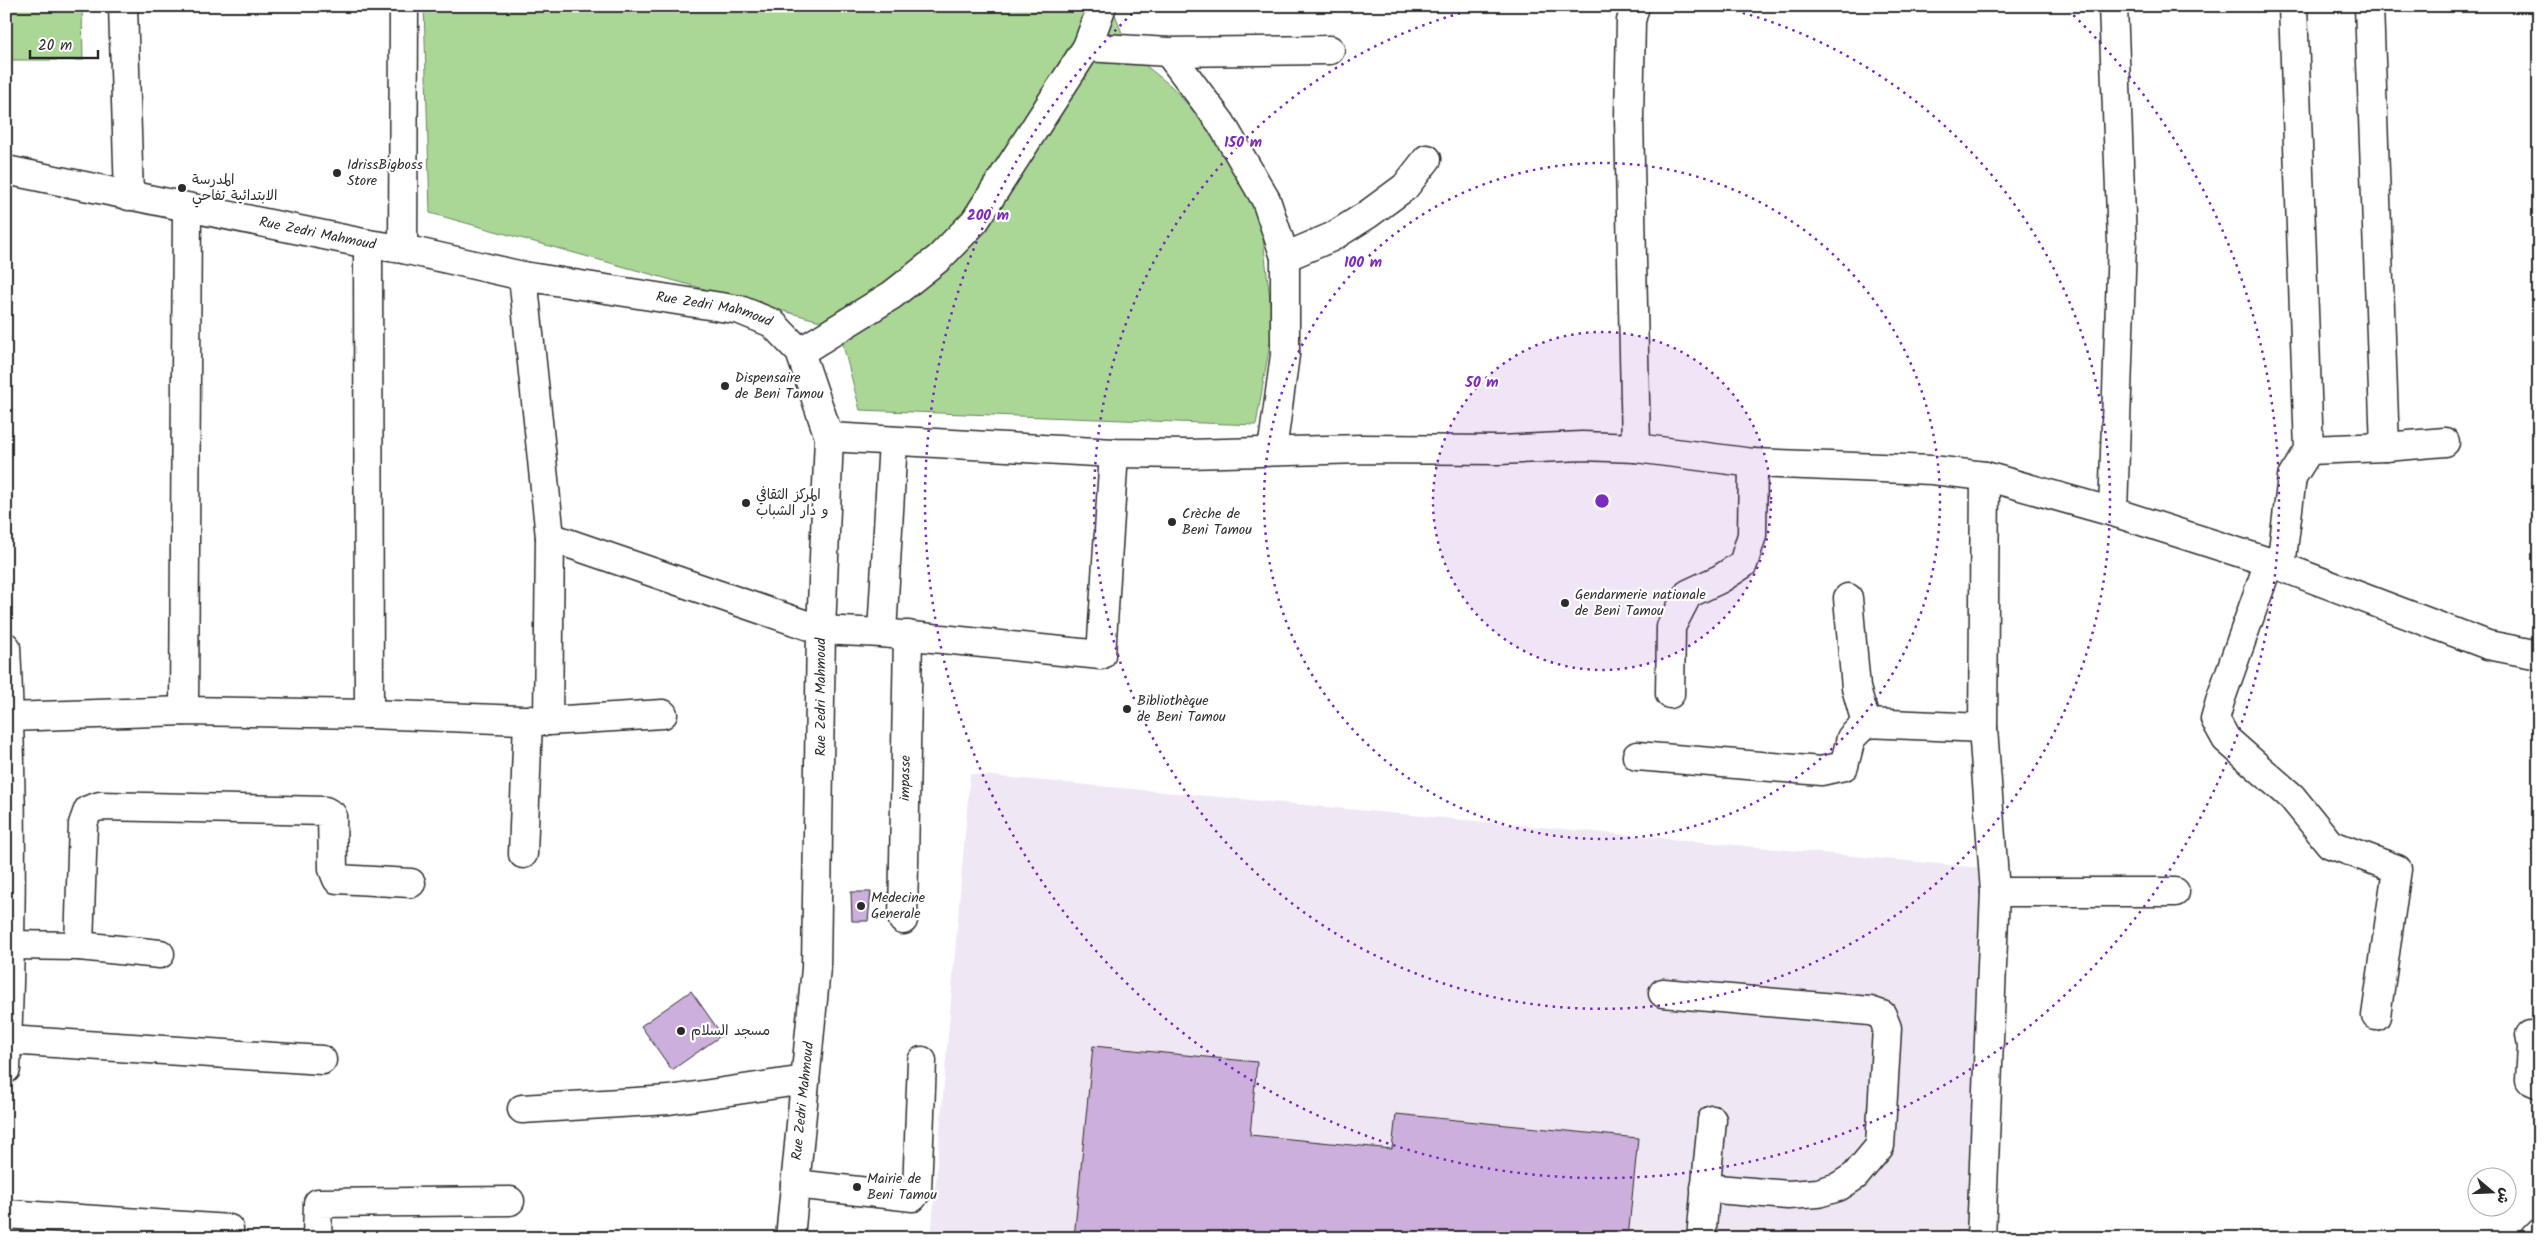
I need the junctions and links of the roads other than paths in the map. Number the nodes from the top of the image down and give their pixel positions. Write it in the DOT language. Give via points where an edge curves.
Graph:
graph roads {
  1 [pos="123,6"];
  2 [pos="404,6"];
  3 [pos="1102,6"];
  4 [pos="1635,6"];
  5 [pos="2113,6"];
  6 [pos="2293,6"];
  7 [pos="2369,6"];
  8 [pos="1087,47"];
  9 [pos="1330,50"];
  10 [pos="1168,52"];
  11 [pos="1427,158"];
  12 [pos="6,170"];
  13 [pos="129,196"];
  14 [pos="187,208"];
  15 [pos="368,244"];
  16 [pos="403,249"];
  17 [pos="1286,257"];
  18 [pos="524,276"];
  19 [pos="800,352"];
  20 [pos="829,437"];
  21 [pos="894,441"];
  22 [pos="2444,442"];
  23 [pos="2385,447"];
  24 [pos="1636,448"];
  25 [pos="2309,450"];
  26 [pos="1272,451"];
  27 [pos="1114,453"];
  28 [pos="1754,463"];
  29 [pos="1985,476"];
  30 [pos="2113,512"];
  31 [pos="550,536"];
  32 [pos="2275,564"];
  33 [pos="1848,598"];
  34 [pos="821,630"];
  35 [pos="882,633"];
  36 [pos="908,635"];
  37 [pos="6,647"];
  38 [pos="2539,655"];
  39 [pos="1670,694"];
  40 [pos="184,711"];
  41 [pos="369,714"];
  42 [pos="663,714"];
  43 [pos="9,717"];
  44 [pos="538,721"];
  45 [pos="1866,723"];
  46 [pos="1983,728"];
  47 [pos="1637,756"];
  48 [pos="8,786"];
  49 [pos="523,854"];
  50 [pos="411,883"];
  51 [pos="1995,892"];
  52 [pos="2175,892"];
  53 [pos="903,920"];
  54 [pos="10,945"];
  55 [pos="79,946"];
  56 [pos="160,954"];
  57 [pos="1663,993"];
  58 [pos="2376,1016"];
  59 [pos="2530,1035"];
  60 [pos="8,1040"];
  61 [pos="322,1060"];
  62 [pos="922,1061"];
  63 [pos="6,1069"];
  64 [pos="805,1080"];
  65 [pos="2539,1084"];
  66 [pos="522,1109"];
  67 [pos="1712,1120"];
  68 [pos="795,1184"];
  69 [pos="1705,1188"];
  70 [pos="510,1201"];
  71 [pos="6,1214"];
  72 [pos="229,1229"];
  73 [pos="2539,1233"];
  74 [pos="317,1238"];
  75 [pos="790,1238"];
  76 [pos="1701,1238"];
  77 [pos="1981,1238"];
  78 [pos="2534,1238"];
  1 -- 13 [label="street"];
  2 -- 16 [label="street"];
  3 -- 8 [label="street"];
  4 -- 24 [label="street" via="1629,117"];
  5 -- 30 [label="street" via="2122,242"];
  6 -- 25 [label="street"];
  7 -- 23 [label="street"];
  8 -- 10 [label="street"];
  8 -- 19 [label="street" via="975,221 939,258 892,295"];
  9 -- 10 [label="street"];
  10 -- 17 [label="street" via="1221,123 1266,200"];
  11 -- 17 [label="street" via="1405,187 1367,215 1332,237"];
  12 -- 13 [label="street, Rue Zedri Mahmoud"];
  13 -- 14 [label="street, Rue Zedri Mahmoud"];
  14 -- 15 [label="street, Rue Zedri Mahmoud"];
  14 -- 40 [label="street"];
  15 -- 16 [label="street, Rue Zedri Mahmoud"];
  15 -- 41 [label="street"];
  16 -- 18 [label="street, Rue Zedri Mahmoud"];
  17 -- 26 [label="street" via="1285,355"];
  18 -- 19 [label="street, Rue Zedri Mahmoud" via="740,310 772,323"];
  18 -- 31 [label="street"];
  19 -- 20 [label="street, Rue Zedri Mahmoud"];
  20 -- 21 [label="street"];
  20 -- 34 [label="street, Rue Zedri Mahmoud"];
  21 -- 27 [label="street"];
  21 -- 35 [label="street"];
  22 -- 23 [label="street"];
  23 -- 25 [label="street"];
  24 -- 26 [label="street"];
  24 -- 28 [label="street"];
  25 -- 32 [label="street" via="2292,477"];
  26 -- 27 [label="street"];
  27 -- 36 [label="street" via="1101,655"];
  28 -- 29 [label="street" via="1932,470"];
  28 -- 39 [label="street" via="1752,535 1743,564 1720,580 1688,594 1671,627"];
  29 -- 30 [label="street"];
  29 -- 46 [label="street"];
  30 -- 32 [label="street"];
  31 -- 34 [label="street"];
  31 -- 44 [label="street"];
  32 -- 38 [label="street" via="2488,645"];
  32 -- 58 [label="street" via="2220,698 2215,719 2226,740 2292,797 2330,844 2397,869"];
  33 -- 45 [label="street" via="1856,688"];
  34 -- 35 [label="street"];
  34 -- 64 [label="street, Rue Zedri Mahmoud" via="816,968"];
  35 -- 36 [label="street"];
  36 -- 53 [label="street, impasse"];
  37 -- 43 [label="street"];
  40 -- 41 [label="street"];
  40 -- 43 [label="street"];
  41 -- 44 [label="street"];
  42 -- 44 [label="street"];
  43 -- 48 [label="street"];
  44 -- 49 [label="street"];
  45 -- 46 [label="street"];
  45 -- 47 [label="street" via="1851,738 1844,766 1821,771"];
  46 -- 51 [label="street"];
  48 -- 54 [label="street"];
  50 -- 55 [label="street" via="337,879 333,869 332,815 325,811 100,806 88,810 83,824"];
  51 -- 52 [label="street"];
  51 -- 77 [label="street"];
  54 -- 55 [label="street"];
  54 -- 60 [label="street"];
  55 -- 56 [label="street"];
  57 -- 69 [label="street" via="1870,1011 1882,1015 1887,1028 1880,1146 1856,1176 1838,1187 1818,1193 1788,1195"];
  59 -- 65 [label="street" via="2530,1080"];
  60 -- 61 [label="street"];
  60 -- 63 [label="street"];
  62 -- 68 [label="street" via="917,1192 913,1197"];
  64 -- 66 [label="street" via="669,1100"];
  64 -- 68 [label="street, Rue Zedri Mahmoud"];
  67 -- 69 [label="street"];
  68 -- 75 [label="street, Rue Zedri Mahmoud"];
  69 -- 76 [label="street"];
  70 -- 74 [label="street" via="318,1203"];
  71 -- 72 [label="street"];
  73 -- 78 [label="street"];
}
